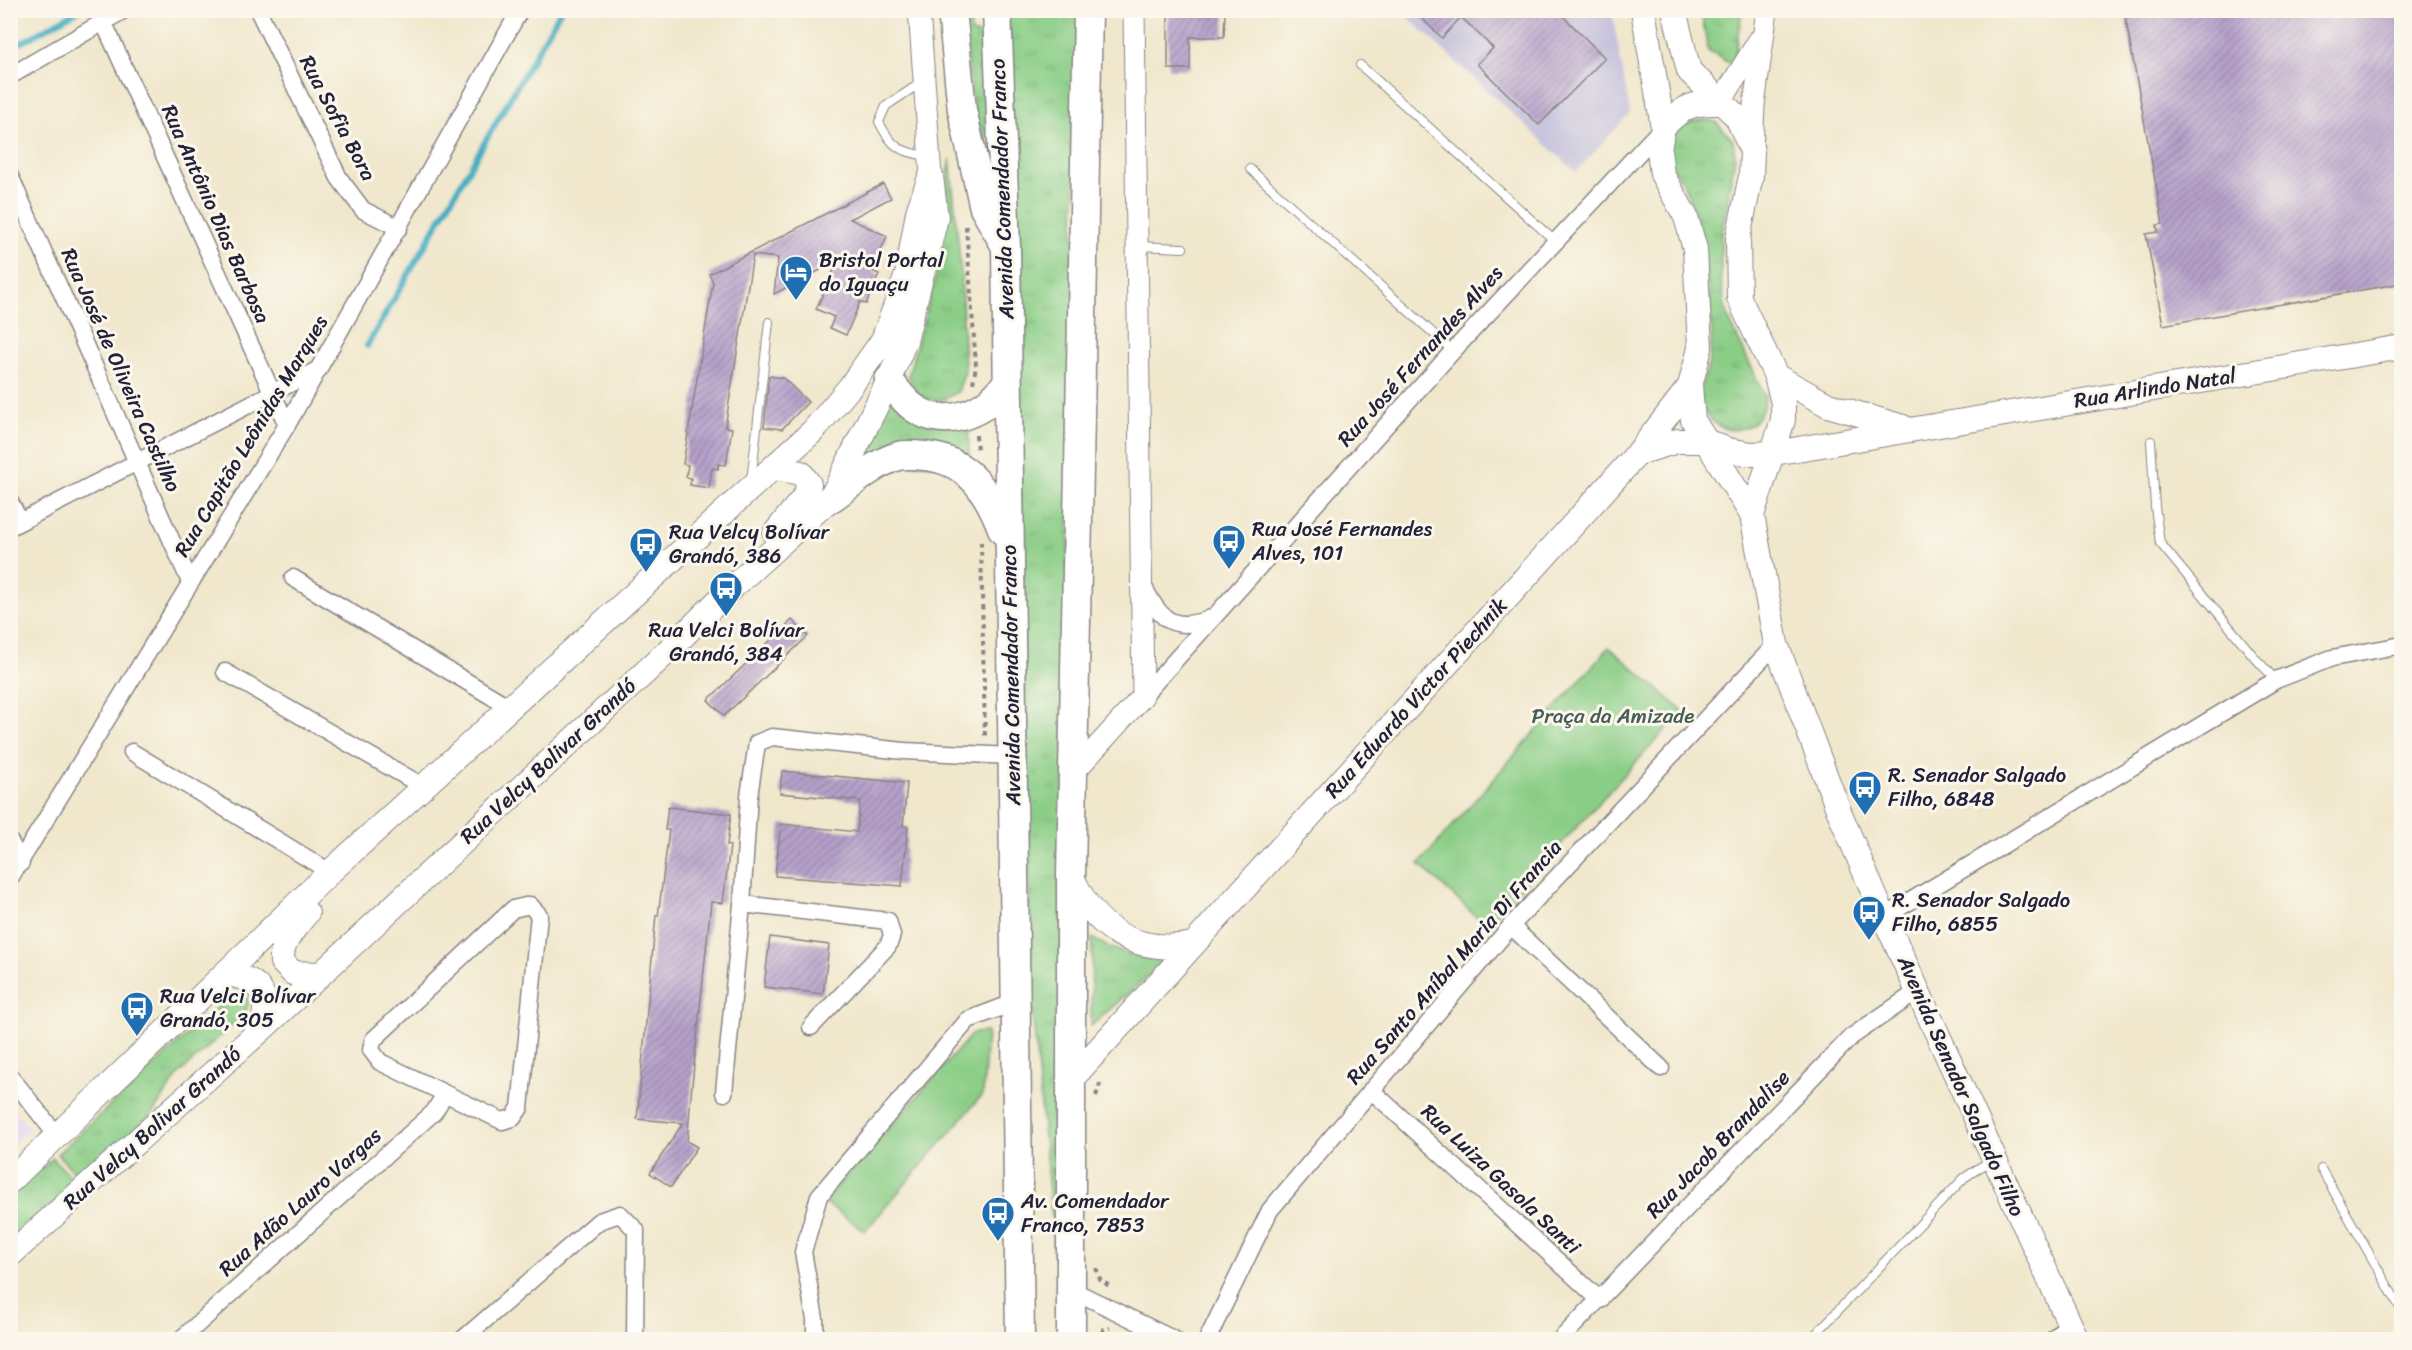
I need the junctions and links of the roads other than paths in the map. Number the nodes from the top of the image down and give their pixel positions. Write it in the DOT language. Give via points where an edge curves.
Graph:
graph roads {
  1 [pos="124,10"];
  2 [pos="258,10"];
  3 [pos="520,10"];
  4 [pos="920,10"];
  5 [pos="952,10"];
  6 [pos="1134,10"];
  7 [pos="1643,10"];
  8 [pos="1674,10"];
  9 [pos="1767,10"];
  10 [pos="103,21"];
  11 [pos="997,23"];
  12 [pos="1088,24"];
  13 [pos="1762,34"];
  14 [pos="1360,65"];
  15 [pos="10,76"];
  16 [pos="925,81"];
  17 [pos="1720,103"];
  18 [pos="1663,128"];
  19 [pos="1752,151"];
  20 [pos="930,166"];
  21 [pos="1250,169"];
  22 [pos="10,176"];
  23 [pos="399,228"];
  24 [pos="1556,242"];
  25 [pos="1137,246"];
  26 [pos="1006,248"];
  27 [pos="1183,248"];
  28 [pos="770,322"];
  29 [pos="2402,347"];
  30 [pos="1453,351"];
  31 [pos="319,369"];
  32 [pos="1776,376"];
  33 [pos="889,380"];
  34 [pos="1007,382"];
  35 [pos="1690,386"];
  36 [pos="273,393"];
  37 [pos="287,425"];
  38 [pos="1908,429"];
  39 [pos="1706,441"];
  40 [pos="2151,441"];
  41 [pos="1638,453"];
  42 [pos="1774,453"];
  43 [pos="136,462"];
  44 [pos="775,468"];
  45 [pos="750,490"];
  46 [pos="831,498"];
  47 [pos="10,502"];
  48 [pos="1752,515"];
  49 [pos="15,524"];
  50 [pos="1009,547"];
  51 [pos="292,578"];
  52 [pos="190,582"];
  53 [pos="1142,582"];
  54 [pos="726,593"];
  55 [pos="1214,617"];
  56 [pos="1776,644"];
  57 [pos="2402,645"];
  58 [pos="225,672"];
  59 [pos="2276,680"];
  60 [pos="1143,696"];
  61 [pos="511,708"];
  62 [pos="132,752"];
  63 [pos="1012,756"];
  64 [pos="1075,771"];
  65 [pos="424,787"];
  66 [pos="10,842"];
  67 [pos="21,862"];
  68 [pos="330,872"];
  69 [pos="1071,874"];
  70 [pos="10,878"];
  71 [pos="742,904"];
  72 [pos="1884,917"];
  73 [pos="1510,926"];
  74 [pos="1194,944"];
  75 [pos="225,974"];
  76 [pos="319,974"];
  77 [pos="1918,991"];
  78 [pos="1016,1002"];
  79 [pos="810,1027"];
  80 [pos="262,1029"];
  81 [pos="1661,1068"];
  82 [pos="10,1076"];
  83 [pos="1069,1082"];
  84 [pos="1371,1090"];
  85 [pos="724,1093"];
  86 [pos="445,1094"];
  87 [pos="58,1137"];
  88 [pos="1994,1158"];
  89 [pos="2321,1169"];
  90 [pos="10,1181"];
  91 [pos="10,1255"];
  92 [pos="1070,1289"];
  93 [pos="1600,1300"];
  94 [pos="2402,1311"];
  95 [pos="2066,1334"];
  96 [pos="180,1340"];
  97 [pos="462,1340"];
  98 [pos="635,1340"];
  99 [pos="815,1340"];
  100 [pos="1020,1340"];
  101 [pos="1071,1340"];
  102 [pos="1174,1340"];
  103 [pos="1207,1340"];
  104 [pos="1560,1340"];
  105 [pos="1810,1340"];
  1 -- 10 [label="street"];
  2 -- 23 [label="street, Rua Sofia Bora" via="339,178 363,210"];
  3 -- 23 [label="street, Rua Capitão Leônidas Marques"];
  4 -- 16 [label="street, Rua Velcy Bolivar Grandó"];
  5 -- 26 [label="highway" via="962,110 979,186 984,208"];
  6 -- 25 [label="street"];
  7 -- 18 [label="main road, Avenida Senador Salgado Filho"];
  8 -- 17 [label="main road" via="1689,71"];
  9 -- 13 [label="street"];
  10 -- 15 [label="street"];
  10 -- 36 [label="street, Rua Antônio Dias Barbosa"];
  11 -- 26 [label="highway, Avenida Comendador Franco"];
  12 -- 64 [label="highway"];
  13 -- 17 [label="street"];
  13 -- 19 [label="street"];
  14 -- 24 [label="lane"];
  16 -- 20 [label="street, Rua Velcy Bolivar Grandó"];
  16 -- 20 [label="lane" via="886,106 879,122 889,141"];
  17 -- 18 [label="main road" via="1698,103 1678,112"];
  17 -- 19 [label="main road" via="1737,117"];
  18 -- 24 [label="street, Rua José Fernandes Alves"];
  18 -- 35 [label="main road, Avenida Senador Salgado Filho" via="1659,150 1662,174 1686,217 1695,249 1700,348"];
  19 -- 32 [label="main road" via="1738,238 1740,298"];
  20 -- 33 [label="main road, Rua Velcy Bolivar Grandó" via="936,218 905,341"];
  20 -- 44 [label="main road, Rua Velcy Bolivar Grandó" via="907,275 883,340 813,431"];
  21 -- 30 [label="lane"];
  22 -- 43 [label="street, Rua José de Oliveira Castilho"];
  23 -- 31 [label="street, Rua Capitão Leônidas Marques"];
  24 -- 30 [label="street, Rua José Fernandes Alves"];
  25 -- 27 [label="lane"];
  25 -- 53 [label="street"];
  26 -- 34 [label="highway, Avenida Comendador Franco"];
  28 -- 45 [label="lane"];
  29 -- 38 [label="main road, Rua Arlindo Natal"];
  30 -- 55 [label="street, Rua José Fernandes Alves"];
  31 -- 36 [label="street"];
  31 -- 37 [label="street, Rua Capitão Leônidas Marques"];
  32 -- 38 [label="main road, Rua Arlindo Natal" via="1828,405"];
  32 -- 42 [label="main road" via="1783,420"];
  33 -- 34 [label="highway" via="915,409 935,417 955,418 995,400"];
  33 -- 46 [label="main road, Rua Velcy Bolivar Grandó"];
  34 -- 50 [label="highway, Avenida Comendador Franco"];
  35 -- 39 [label="main road, Avenida Senador Salgado Filho" via="1694,420"];
  35 -- 41 [label="main road, Rua Eduardo Victor Piechnik"];
  36 -- 37 [label="street, Rua Antônio Dias Barbosa"];
  36 -- 43 [label="street"];
  37 -- 52 [label="street, Rua Capitão Leônidas Marques"];
  38 -- 42 [label="main road, Rua Arlindo Natal"];
  39 -- 41 [label="main road" via="1677,441"];
  39 -- 42 [label="main road, Rua Arlindo Natal" via="1739,452"];
  39 -- 48 [label="main road, Avenida Senador Salgado Filho"];
  40 -- 59 [label="lane" via="2160,543"];
  41 -- 74 [label="main road, Rua Eduardo Victor Piechnik"];
  42 -- 48 [label="main road"];
  43 -- 49 [label="street"];
  43 -- 52 [label="street, Rua José de Oliveira Castilho"];
  44 -- 45 [label="main road, Rua Velcy Bolivar Grandó"];
  44 -- 54 [label="main road" via="801,473 809,483 808,489"];
  45 -- 61 [label="main road, Rua Velcy Bolivar Grandó"];
  46 -- 50 [label="highway" via="898,456 938,457 973,476 985,491"];
  46 -- 54 [label="main road, Rua Velcy Bolivar Grandó"];
  47 -- 49 [label="street"];
  48 -- 56 [label="main road, Avenida Senador Salgado Filho"];
  50 -- 63 [label="highway, Avenida Comendador Franco"];
  51 -- 61 [label="street"];
  52 -- 67 [label="street, Rua Capitão Leônidas Marques"];
  53 -- 55 [label="street" via="1156,611 1164,618 1180,625 1195,625"];
  53 -- 60 [label="street"];
  54 -- 76 [label="main road, Rua Velcy Bolivar Grandó"];
  55 -- 60 [label="street, Rua José Fernandes Alves"];
  56 -- 72 [label="main road, Avenida Senador Salgado Filho"];
  56 -- 73 [label="street, Rua Santo Aníbal Maria Di Francia"];
  57 -- 59 [label="street" via="2332,658"];
  58 -- 65 [label="street"];
  59 -- 72 [label="street"];
  60 -- 64 [label="street"];
  61 -- 65 [label="main road, Rua Velcy Bolivar Grandó"];
  62 -- 68 [label="street"];
  63 -- 71 [label="street" via="904,751 772,737 757,743 749,796"];
  63 -- 78 [label="highway, Avenida Comendador Franco"];
  64 -- 69 [label="highway"];
  65 -- 68 [label="main road, Rua Velcy Bolivar Grandó"];
  66 -- 67 [label="street"];
  67 -- 70 [label="street, Rua Capitão Leônidas Marques"];
  68 -- 75 [label="main road, Rua Velcy Bolivar Grandó"];
  68 -- 76 [label="main road" via="320,897 287,937 281,955 286,969"];
  69 -- 74 [label="main road" via="1080,896 1099,920 1121,935 1157,946"];
  69 -- 83 [label="highway"];
  71 -- 79 [label="street" via="888,921 892,935 888,946"];
  71 -- 85 [label="street"];
  72 -- 77 [label="main road, Avenida Senador Salgado Filho"];
  73 -- 81 [label="street"];
  73 -- 84 [label="street, Rua Santo Aníbal Maria Di Francia"];
  74 -- 83 [label="main road, Rua Eduardo Victor Piechnik"];
  75 -- 80 [label="main road" via="245,976 261,990 267,1009"];
  75 -- 87 [label="main road, Rua Velcy Bolivar Grandó"];
  76 -- 80 [label="main road, Rua Velcy Bolivar Grandó"];
  77 -- 88 [label="main road, Avenida Senador Salgado Filho"];
  77 -- 93 [label="street, Rua Jacob Brandalise" via="1851,1037"];
  78 -- 99 [label="street" via="968,1020 819,1196 803,1252"];
  78 -- 100 [label="highway, Avenida Comendador Franco"];
  80 -- 91 [label="main road, Rua Velcy Bolivar Grandó"];
  82 -- 87 [label="street"];
  83 -- 92 [label="highway"];
  84 -- 93 [label="street, Rua Luiza Gasola Santi"];
  84 -- 103 [label="street, Rua Santo Aníbal Maria Di Francia" via="1270,1210"];
  86 -- 86 [label="street" via="380,1062 371,1050 373,1040 513,909 530,905 539,915 520,1108 513,1118 502,1121"];
  86 -- 96 [label="street, Rua Adão Lauro Vargas" via="434,1112"];
  87 -- 90 [label="main road, Rua Velcy Bolivar Grandó"];
  88 -- 95 [label="main road, Avenida Senador Salgado Filho"];
  88 -- 105 [label="lane" via="1964,1178"];
  89 -- 94 [label="lane"];
  92 -- 101 [label="highway"];
  92 -- 102 [label="street"];
  93 -- 104 [label="street, Rua Jacob Brandalise"];
  97 -- 98 [label="street" via="599,1221 620,1214 636,1230"];
}
